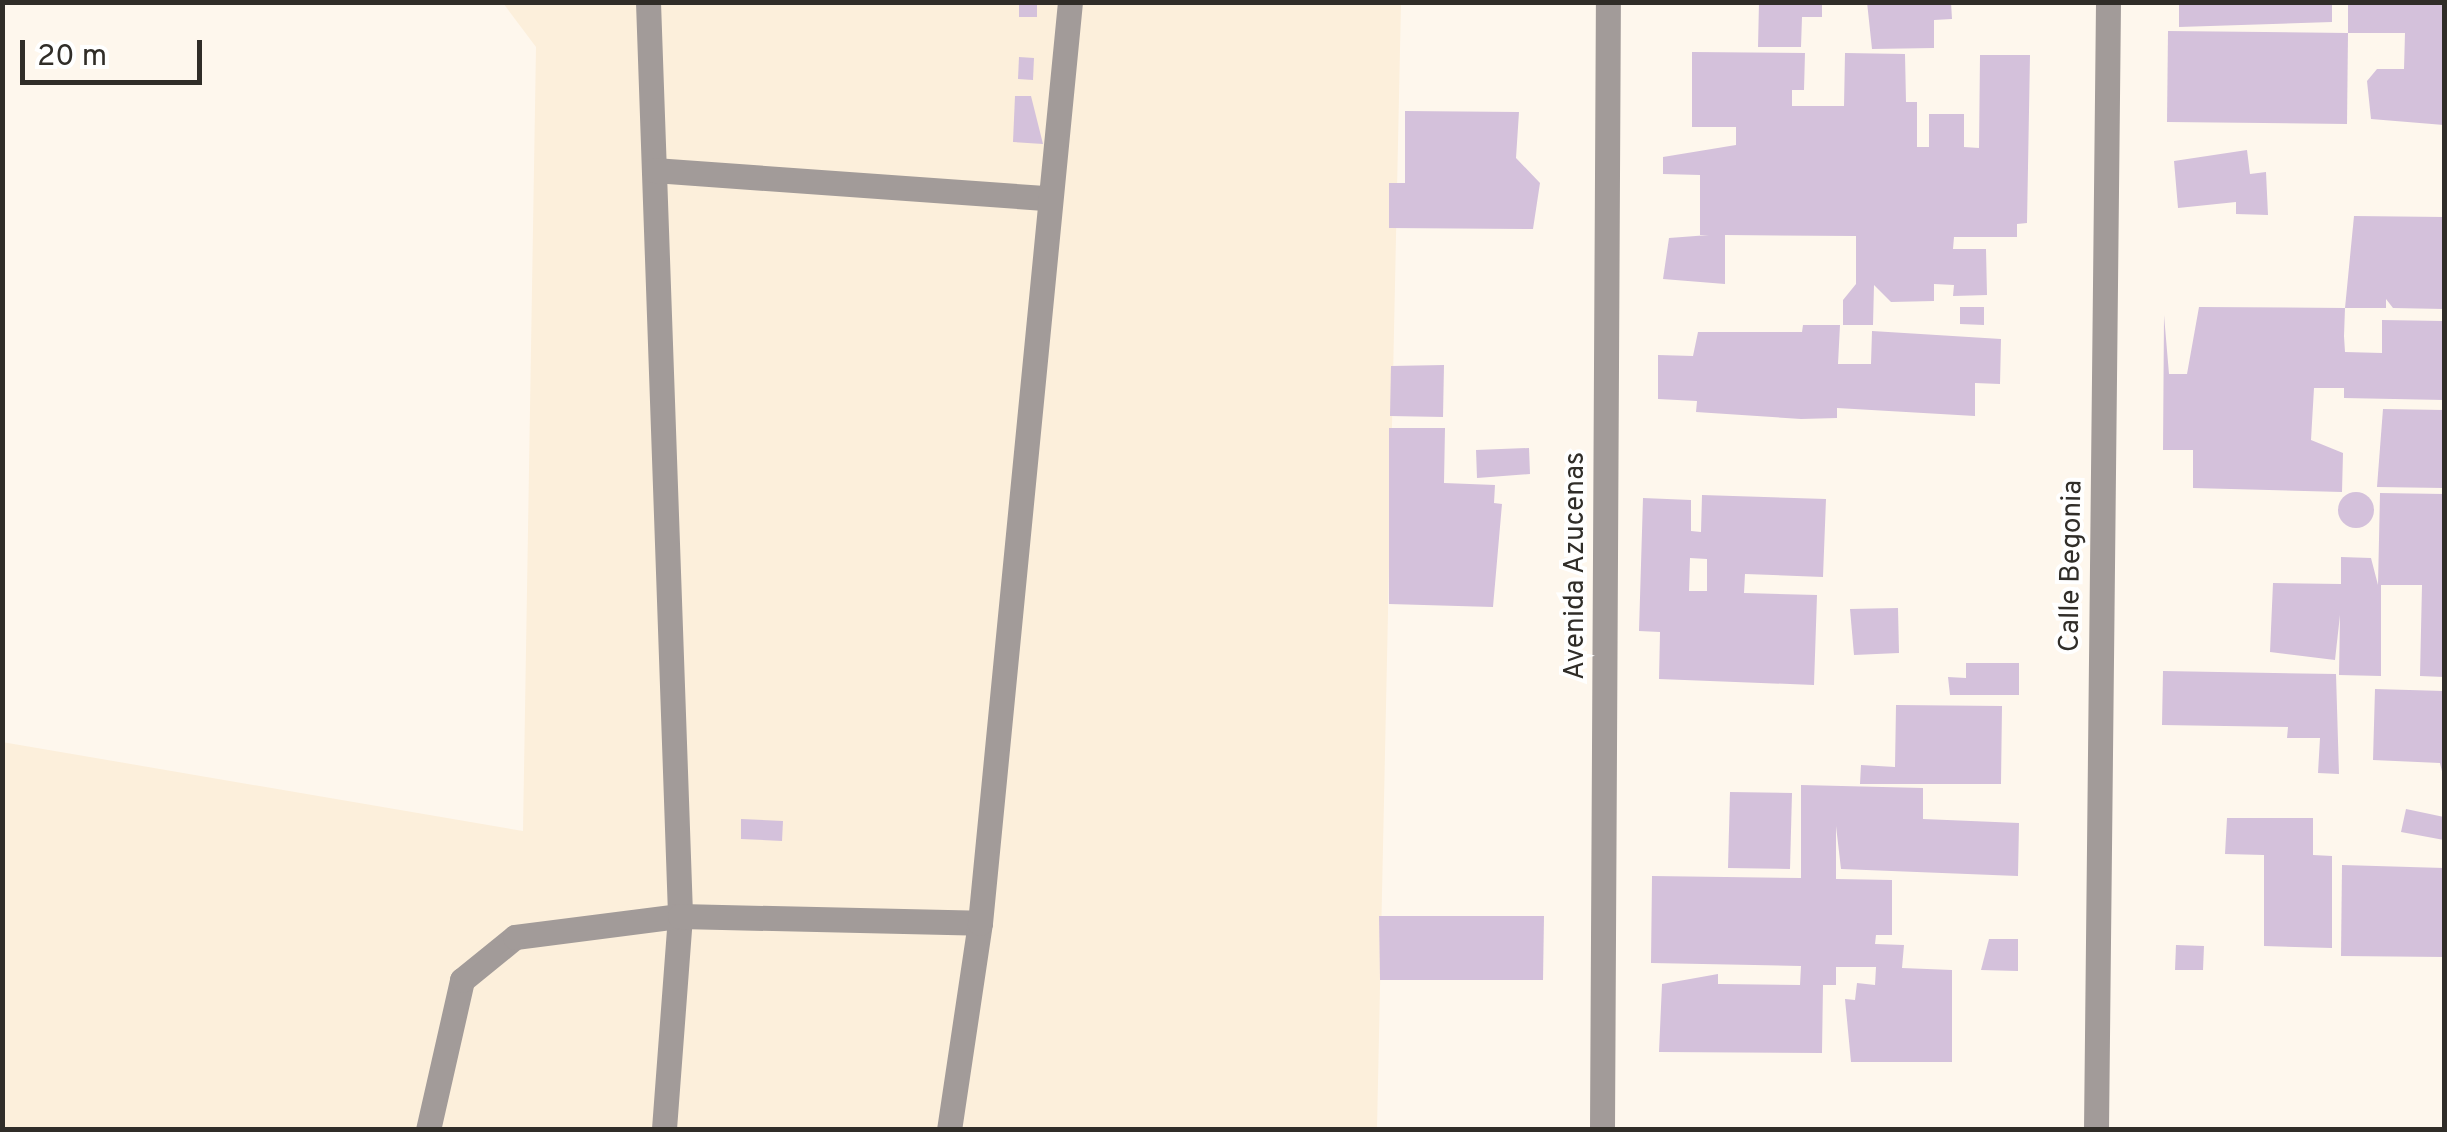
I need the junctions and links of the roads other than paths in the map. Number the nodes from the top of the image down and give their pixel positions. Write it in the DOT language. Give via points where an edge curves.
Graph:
graph roads {
  1 [pos="648,2"];
  2 [pos="1070,2"];
  3 [pos="1608,2"];
  4 [pos="2108,2"];
  5 [pos="654,170"];
  6 [pos="1048,198"];
  7 [pos="680,916"];
  8 [pos="980,923"];
  9 [pos="428,1130"];
  10 [pos="664,1130"];
  11 [pos="950,1130"];
  12 [pos="1602,1130"];
  13 [pos="2096,1130"];
  1 -- 5 [label="street"];
  2 -- 6 [label="street"];
  3 -- 12 [label="street, Avenida Azucenas"];
  4 -- 13 [label="street, Calle Begonia"];
  5 -- 6 [label="street"];
  5 -- 7 [label="street"];
  6 -- 8 [label="street"];
  7 -- 8 [label="street"];
  7 -- 9 [label="street" via="515,937 462,980"];
  7 -- 10 [label="street"];
  8 -- 11 [label="street"];
}
